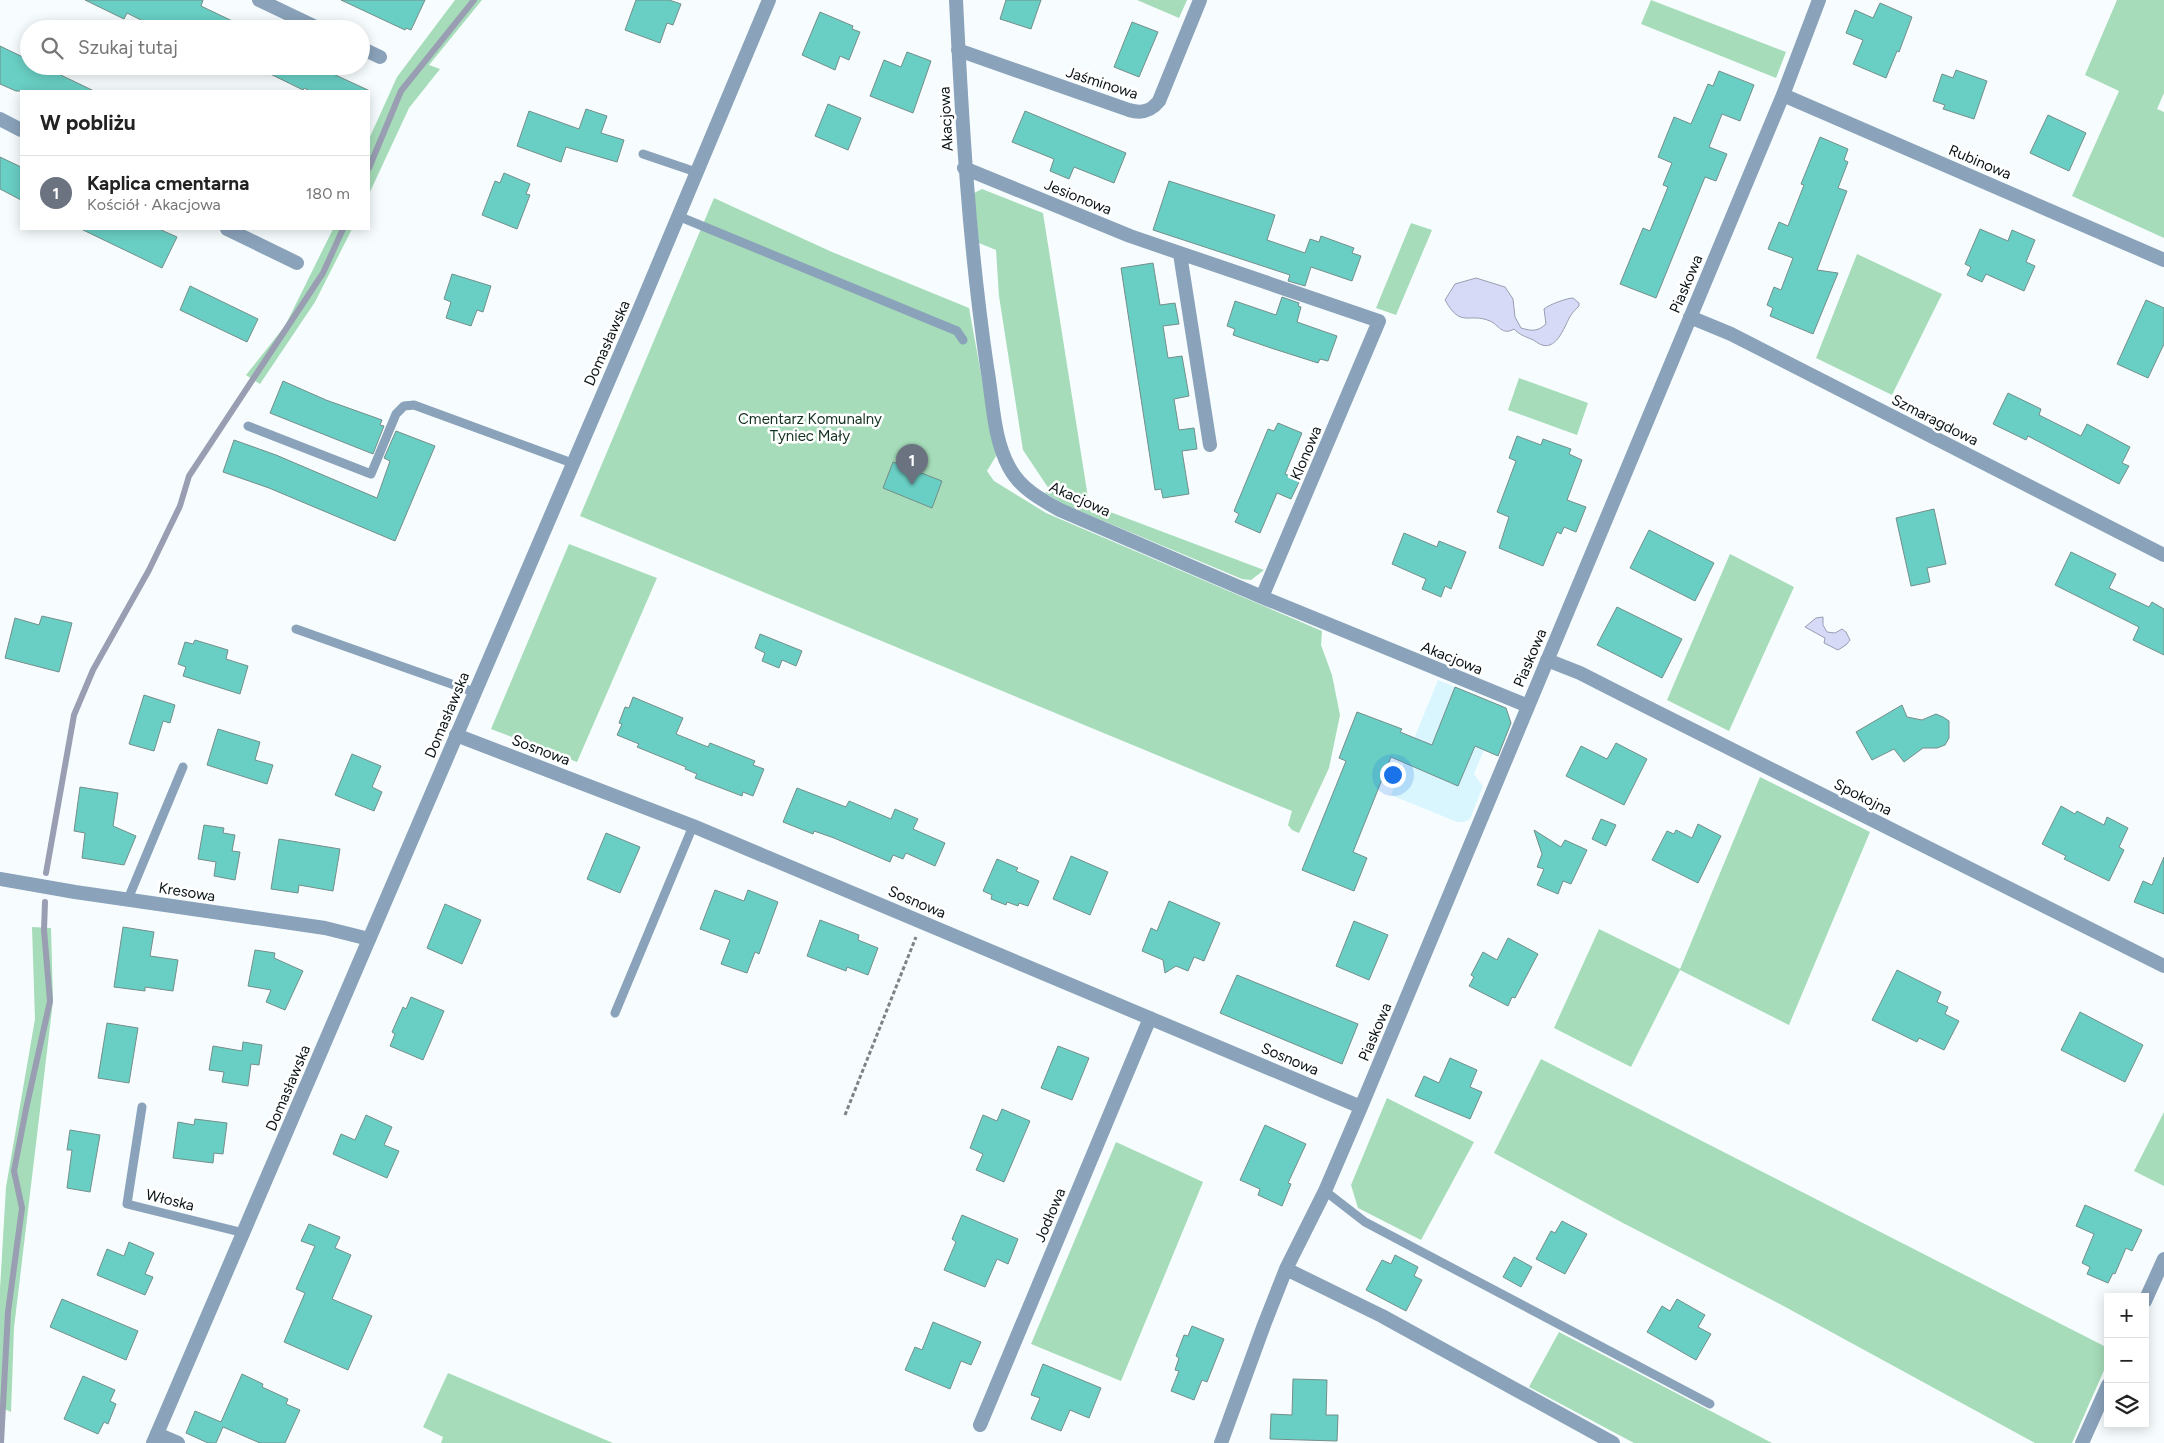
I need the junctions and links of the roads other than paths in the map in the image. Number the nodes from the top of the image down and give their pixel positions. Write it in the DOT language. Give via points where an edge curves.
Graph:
graph roads {
  1 [pos="259,0"];
  2 [pos="769,0"];
  3 [pos="956,0"];
  4 [pos="1200,0"];
  5 [pos="1819,0"];
  6 [pos="301,20"];
  7 [pos="958,50"];
  8 [pos="370,52"];
  9 [pos="380,57"];
  10 [pos="1782,95"];
  11 [pos="0,119"];
  12 [pos="20,129"];
  13 [pos="643,154"];
  14 [pos="964,168"];
  15 [pos="696,172"];
  16 [pos="678,216"];
  17 [pos="229,230"];
  18 [pos="1180,254"];
  19 [pos="2164,260"];
  20 [pos="298,263"];
  21 [pos="1690,317"];
  22 [pos="1379,321"];
  23 [pos="963,340"];
  24 [pos="248,426"];
  25 [pos="1210,445"];
  26 [pos="572,463"];
  27 [pos="2164,555"];
  28 [pos="1262,597"];
  29 [pos="296,629"];
  30 [pos="1547,660"];
  31 [pos="474,692"];
  32 [pos="1528,706"];
  33 [pos="456,735"];
  34 [pos="183,766"];
  35 [pos="694,826"];
  36 [pos="0,879"];
  37 [pos="128,899"];
  38 [pos="369,939"];
  39 [pos="2164,966"];
  40 [pos="615,1013"];
  41 [pos="1150,1018"];
  42 [pos="142,1107"];
  43 [pos="1362,1107"];
  44 [pos="1325,1191"];
  45 [pos="244,1233"];
  46 [pos="2164,1259"];
  47 [pos="1286,1269"];
  48 [pos="2149,1293"];
  49 [pos="2104,1394"];
  50 [pos="1710,1404"];
  51 [pos="980,1425"];
  52 [pos="155,1438"];
  53 [pos="178,1443"];
  54 [pos="1221,1443"];
  55 [pos="1613,1443"];
  56 [pos="2082,1443"];
  1 -- 6 [label="street"];
  2 -- 15 [label="street, Domasławska"];
  3 -- 7 [label="street, Akacjowa"];
  4 -- 7 [label="street, Jaśminowa" via="1159,101 1144,112 1129,110"];
  5 -- 10 [label="street, Piaskowa"];
  7 -- 14 [label="street, Akacjowa"];
  8 -- 9 [label="street"];
  10 -- 19 [label="street, Rubinowa"];
  10 -- 21 [label="street, Piaskowa"];
  11 -- 12 [label="street"];
  13 -- 15 [label="lane"];
  14 -- 18 [label="street, Jesionowa"];
  14 -- 28 [label="street, Akacjowa" via="999,444 1009,468 1035,496 1060,510"];
  15 -- 16 [label="street, Domasławska"];
  16 -- 23 [label="lane" via="957,331"];
  16 -- 26 [label="street, Domasławska"];
  17 -- 20 [label="street"];
  18 -- 22 [label="street, Jesionowa"];
  18 -- 25 [label="street"];
  21 -- 27 [label="street, Szmaragdowa" via="1731,334"];
  21 -- 30 [label="street, Piaskowa"];
  22 -- 28 [label="street, Klonowa"];
  24 -- 26 [label="lane" via="371,474 396,414 404,406 414,405"];
  26 -- 31 [label="street, Domasławska"];
  28 -- 32 [label="street, Akacjowa"];
  29 -- 31 [label="lane"];
  30 -- 32 [label="street, Piaskowa"];
  30 -- 39 [label="street, Spokojna" via="1580,673"];
  31 -- 33 [label="street, Domasławska"];
  32 -- 43 [label="street, Piaskowa"];
  33 -- 35 [label="street, Sosnowa"];
  33 -- 38 [label="street, Domasławska"];
  34 -- 37 [label="lane"];
  35 -- 40 [label="lane"];
  35 -- 41 [label="street, Sosnowa"];
  36 -- 37 [label="street, Kresowa"];
  37 -- 38 [label="street, Kresowa" via="325,928"];
  38 -- 45 [label="street, Domasławska"];
  41 -- 43 [label="street, Sosnowa"];
  41 -- 51 [label="street, Jodłowa"];
  42 -- 45 [label="lane, Włoska" via="126,1204"];
  43 -- 44 [label="street, Piaskowa"];
  44 -- 47 [label="street, Piaskowa"];
  44 -- 50 [label="lane" via="1365,1222"];
  45 -- 52 [label="street, Domasławska"];
  46 -- 48 [label="street"];
  47 -- 54 [label="street, Piaskowa"];
  47 -- 55 [label="street" via="1382,1316"];
  49 -- 56 [label="street"];
  52 -- 53 [label="street"];
}
